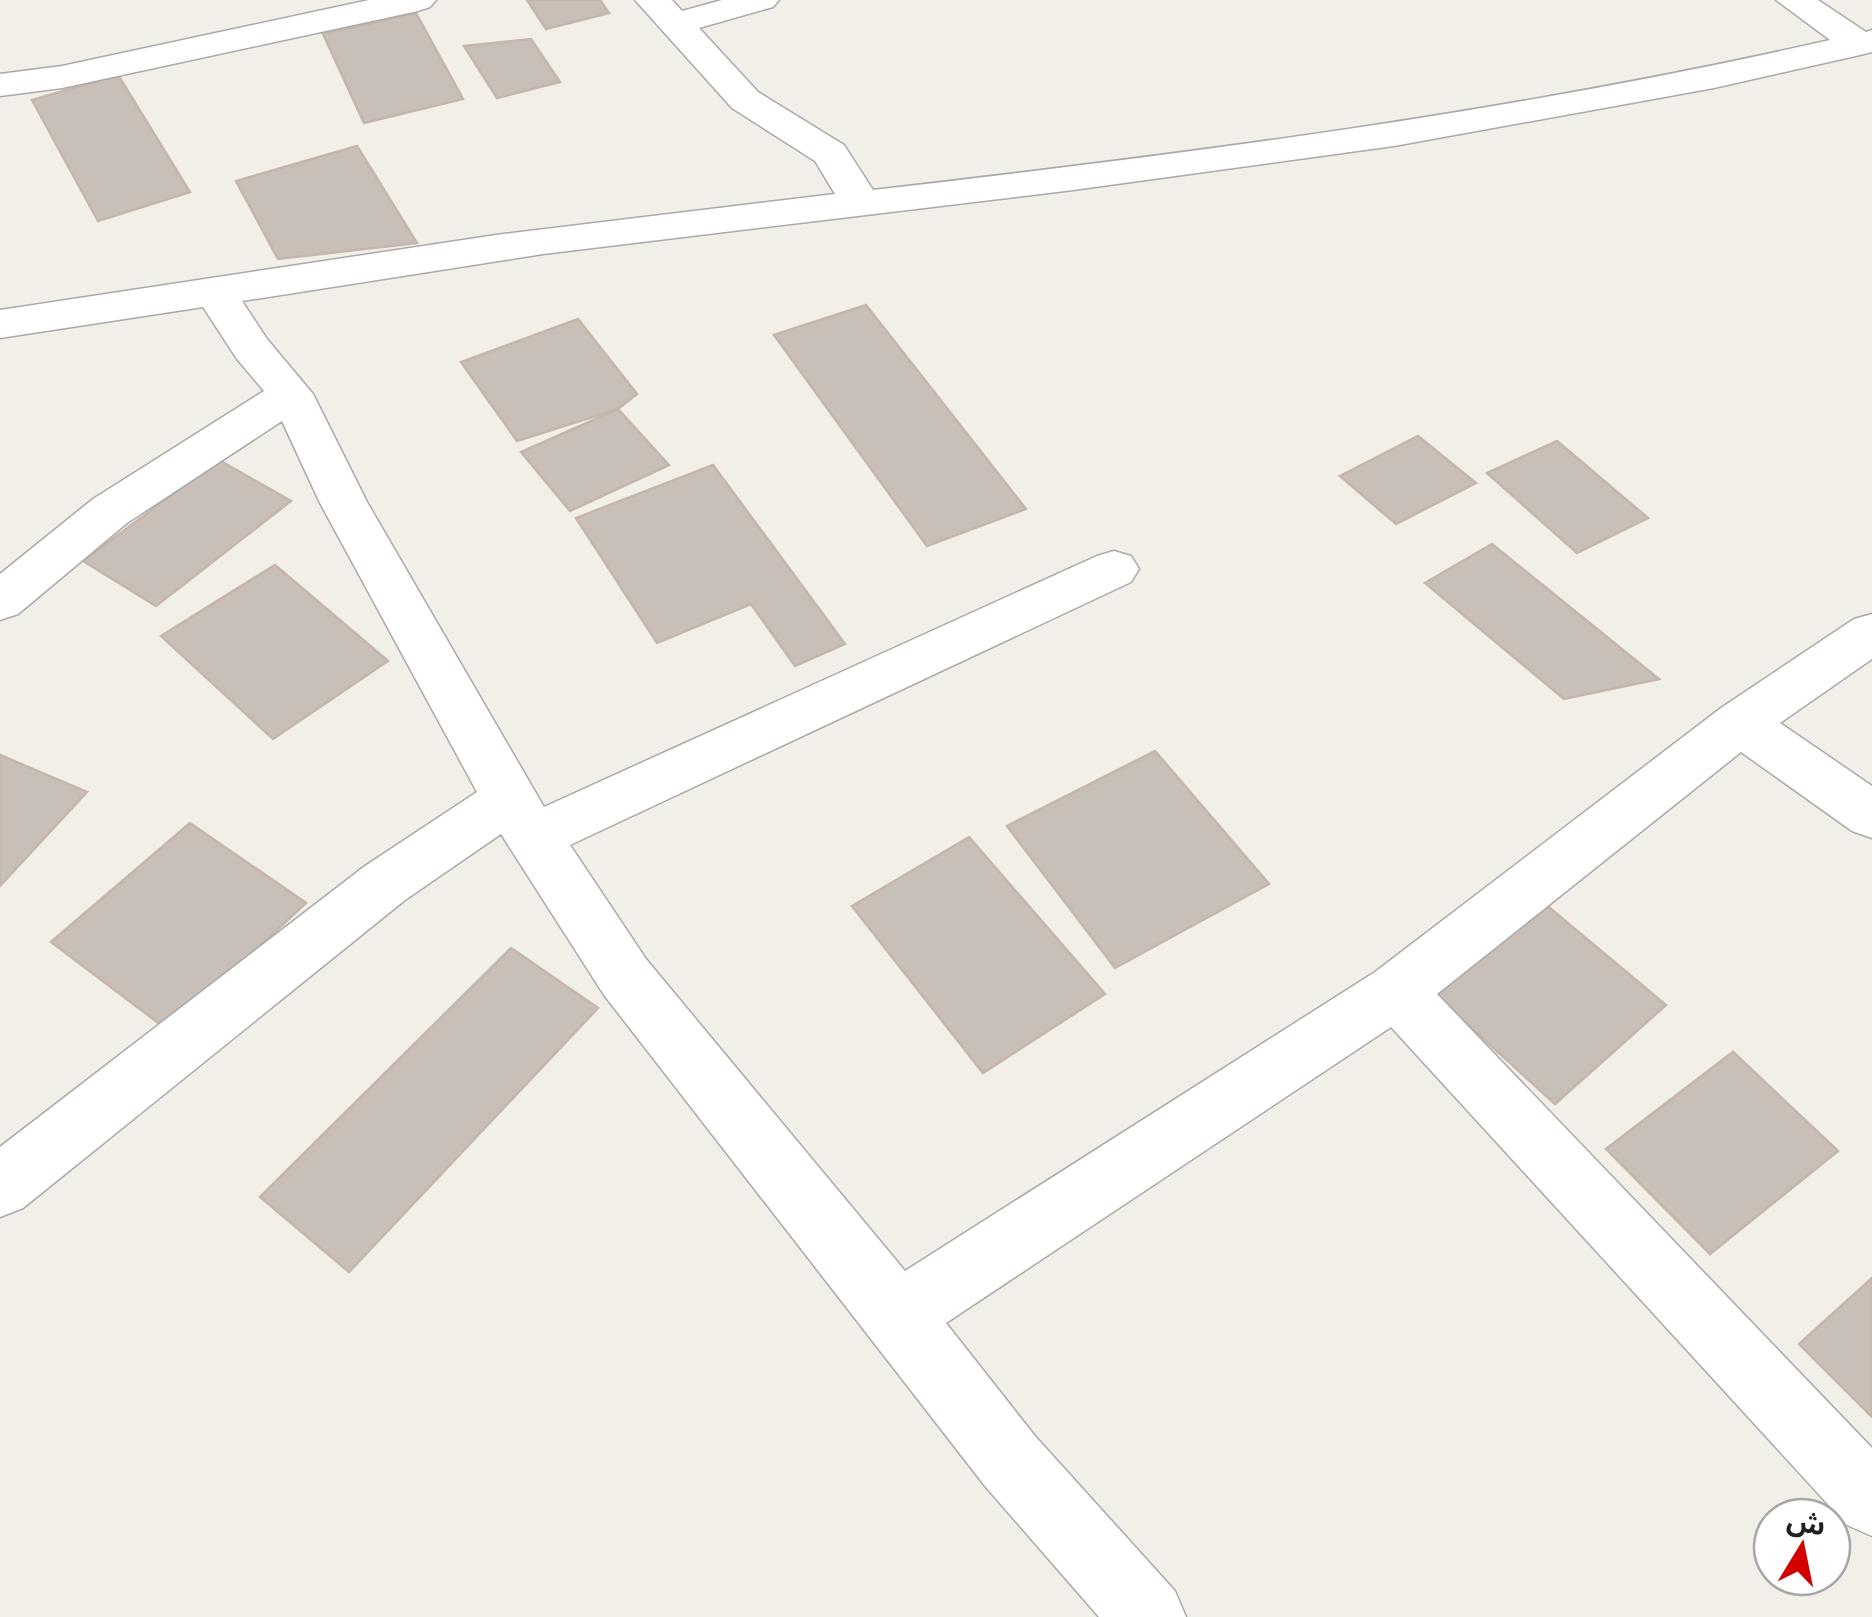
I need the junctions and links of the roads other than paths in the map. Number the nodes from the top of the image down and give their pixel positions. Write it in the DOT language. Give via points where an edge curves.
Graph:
graph roads {
  1 [pos="418,0"];
  2 [pos="760,0"];
  3 [pos="1794,0"];
  4 [pos="664,12"];
  5 [pos="1866,43"];
  6 [pos="0,85"];
  7 [pos="860,203"];
  8 [pos="215,292"];
  9 [pos="0,324"];
  10 [pos="291,394"];
  11 [pos="1114,568"];
  12 [pos="0,601"];
  13 [pos="1872,633"];
  14 [pos="1740,723"];
  15 [pos="1872,815"];
  16 [pos="521,818"];
  17 [pos="1396,991"];
  18 [pos="0,1186"];
  19 [pos="898,1315"];
  20 [pos="1872,1500"];
  21 [pos="1149,1617"];
  1 -- 6 [label="street"];
  2 -- 4 [label="street"];
  3 -- 5 [label="street"];
  4 -- 7 [label="street" via="744,100 830,152"];
  5 -- 7 [label="street" via="1536,114"];
  7 -- 8 [label="street" via="584,236"];
  8 -- 9 [label="street"];
  8 -- 10 [label="street"];
  10 -- 12 [label="street" via="110,511"];
  10 -- 16 [label="street"];
  11 -- 16 [label="street"];
  13 -- 14 [label="street"];
  14 -- 15 [label="street"];
  14 -- 17 [label="street"];
  16 -- 18 [label="street" via="386,883"];
  16 -- 19 [label="street" via="625,977"];
  17 -- 19 [label="street"];
  17 -- 20 [label="street"];
  19 -- 21 [label="street" via="1010,1461"];
}
